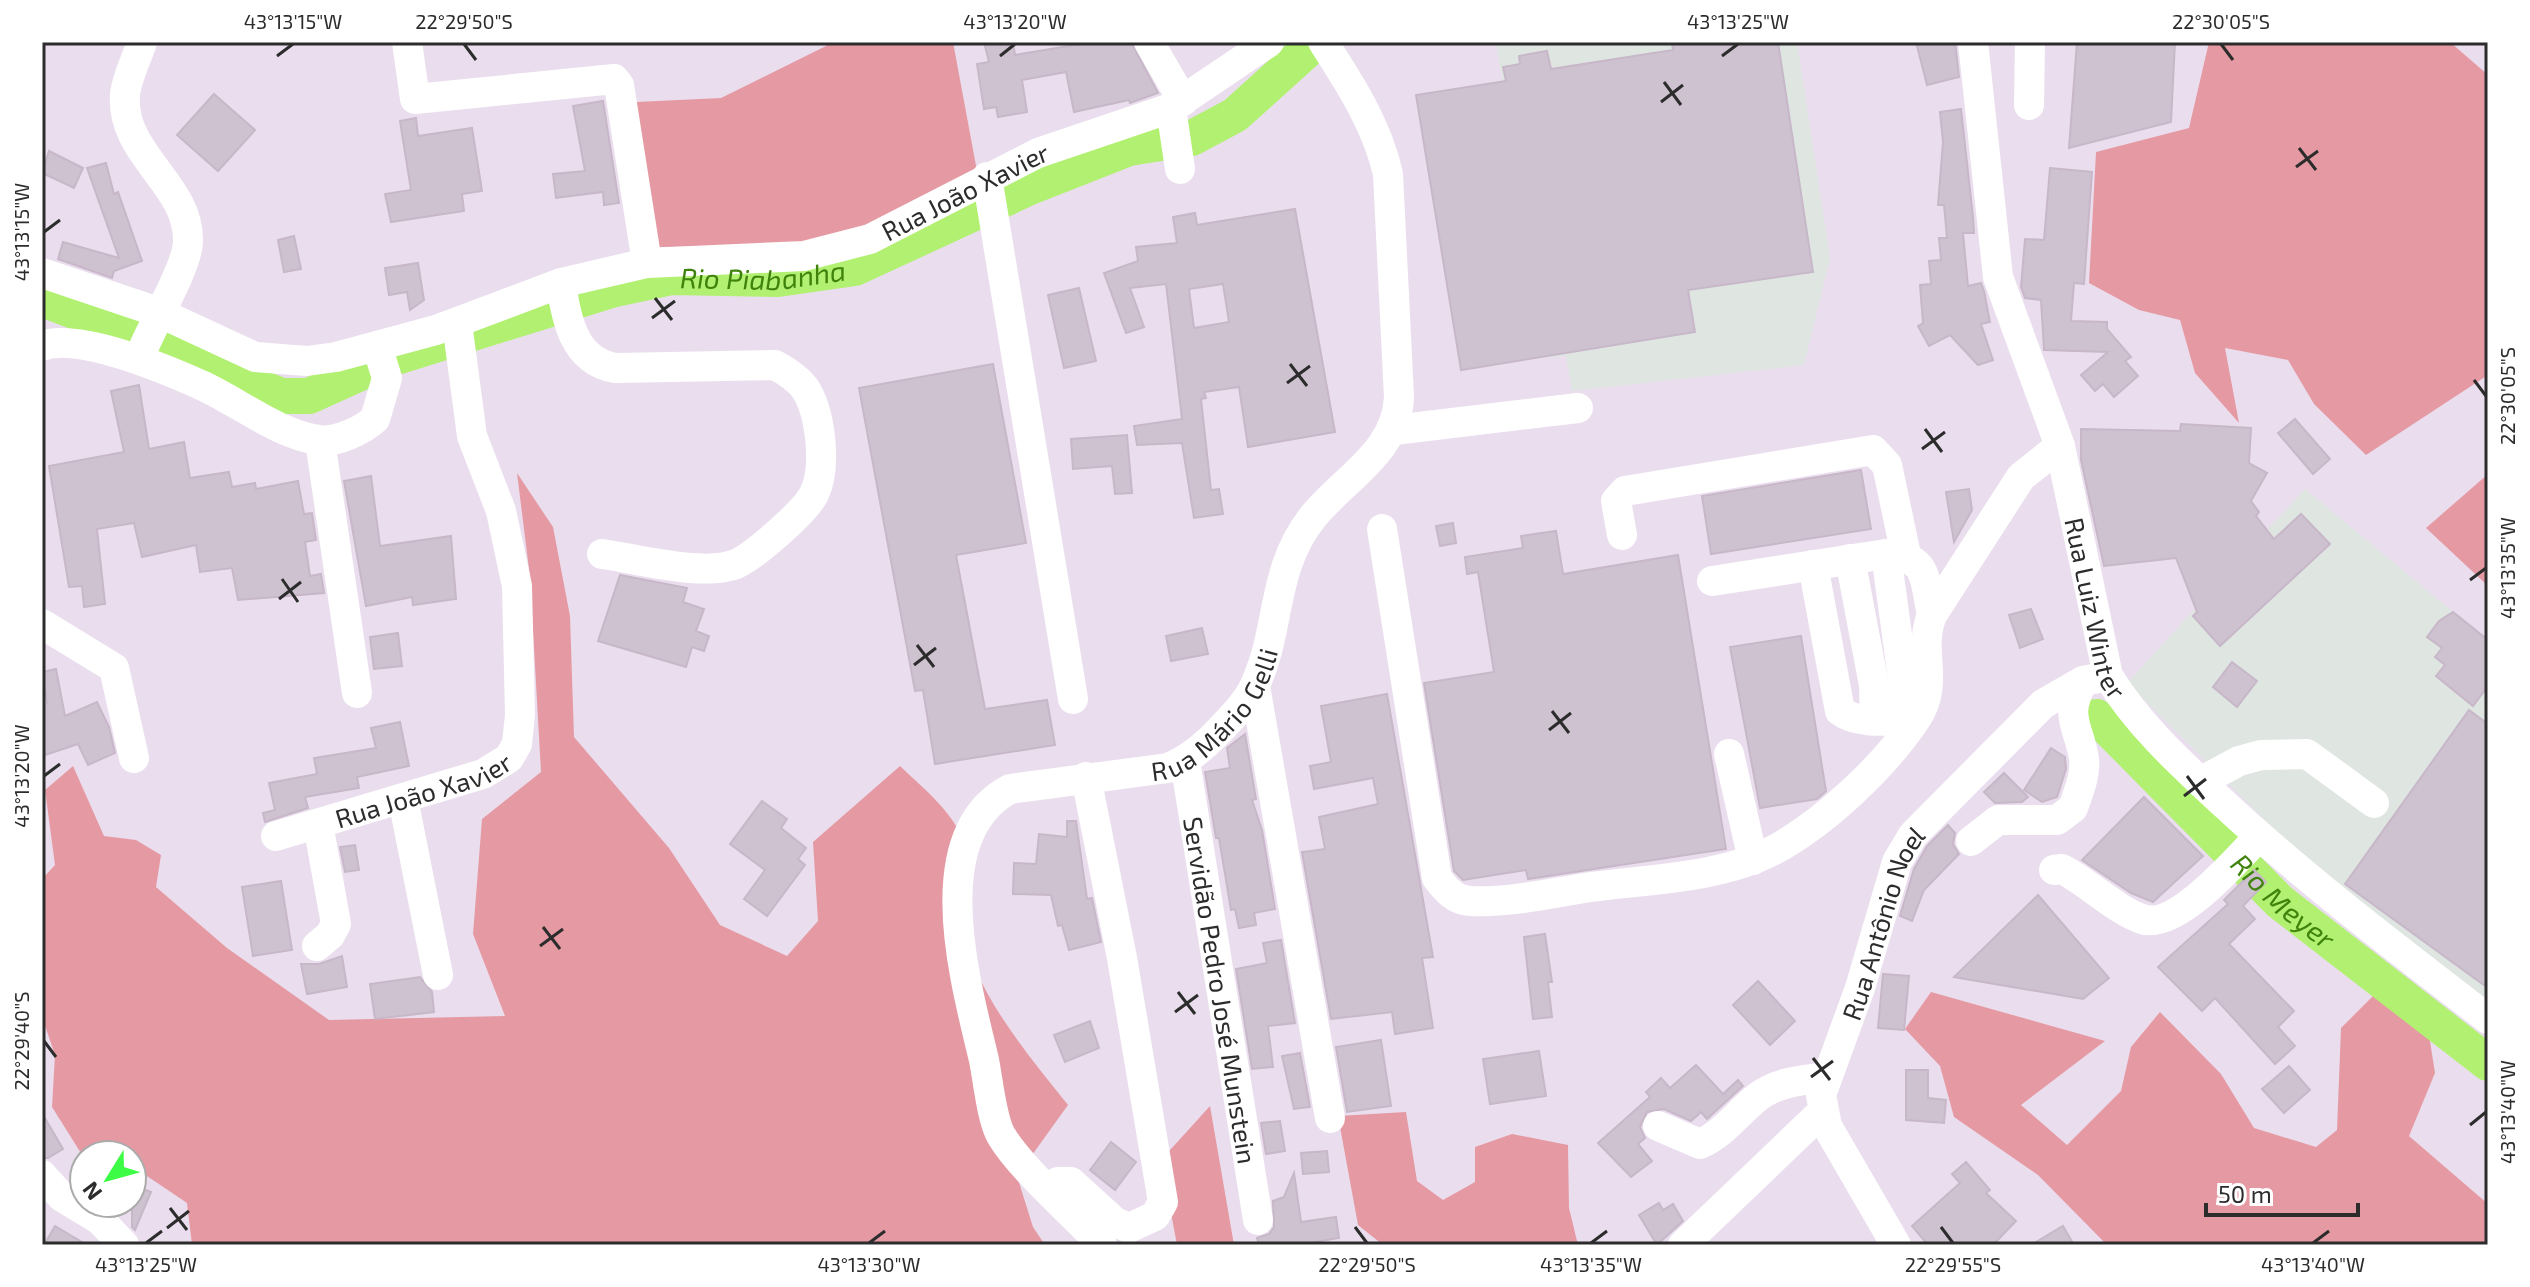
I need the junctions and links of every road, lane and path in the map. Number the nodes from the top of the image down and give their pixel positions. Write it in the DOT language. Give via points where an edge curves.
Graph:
graph roads {
  1 [pos="142,42"];
  2 [pos="407,42"];
  3 [pos="1149,42"];
  4 [pos="1269,42"];
  5 [pos="1973,42"];
  6 [pos="2030,42"];
  7 [pos="1327,48"];
  8 [pos="1242,52"];
  9 [pos="1177,105"];
  10 [pos="2029,105"];
  11 [pos="1180,169"];
  12 [pos="987,177"];
  13 [pos="647,263"];
  14 [pos="42,273"];
  15 [pos="563,294"];
  16 [pos="457,324"];
  17 [pos="151,328"];
  18 [pos="42,346"];
  19 [pos="382,360"];
  20 [pos="1578,408"];
  21 [pos="1394,430"];
  22 [pos="320,441"];
  23 [pos="2060,446"];
  24 [pos="1382,529"];
  25 [pos="1622,535"];
  26 [pos="602,554"];
  27 [pos="1896,554"];
  28 [pos="1850,559"];
  29 [pos="1813,565"];
  30 [pos="1712,581"];
  31 [pos="1932,615"];
  32 [pos="42,624"];
  33 [pos="2095,678"];
  34 [pos="1255,686"];
  35 [pos="357,693"];
  36 [pos="1073,699"];
  37 [pos="1897,720"];
  38 [pos="1729,754"];
  39 [pos="134,758"];
  40 [pos="1185,761"];
  41 [pos="1086,777"];
  42 [pos="2200,782"];
  43 [pos="403,799"];
  44 [pos="2374,803"];
  45 [pos="318,824"];
  46 [pos="276,836"];
  47 [pos="2258,836"];
  48 [pos="1971,841"];
  49 [pos="1753,860"];
  50 [pos="2054,870"];
  51 [pos="317,946"];
  52 [pos="438,975"];
  53 [pos="2488,1019"];
  54 [pos="1826,1077"];
  55 [pos="1823,1111"];
  56 [pos="1330,1118"];
  57 [pos="1658,1126"];
  58 [pos="42,1175"];
  59 [pos="1052,1193"];
  60 [pos="1258,1220"];
  61 [pos="124,1245"];
  62 [pos="1102,1245"];
  63 [pos="1683,1245"];
  64 [pos="1896,1245"];
  1 -- 17 [label="street" via="125,90 127,125 177,200 188,229 184,258"];
  2 -- 13 [label="street" via="401,101 614,79"];
  3 -- 9 [label="street"];
  4 -- 8 [label="street, Rua João Xavier"];
  5 -- 23 [label="street, Rua Luiz Winter" via="1998,277"];
  6 -- 10 [label="street"];
  7 -- 21 [label="street" via="1357,94 1388,174 1399,397"];
  8 -- 9 [label="street, Rua João Xavier"];
  9 -- 11 [label="street"];
  9 -- 12 [label="street, Rua João Xavier" via="1038,153"];
  12 -- 13 [label="street, Rua João Xavier" via="870,239 804,256"];
  12 -- 36 [label="street"];
  13 -- 15 [label="street, Rua João Xavier"];
  14 -- 17 [label="street, Rua João Xavier"];
  15 -- 16 [label="street, Rua João Xavier"];
  15 -- 26 [label="street" via="584,354 599,365 775,365 805,390 816,416 820,477 813,497 739,563 715,570"];
  16 -- 19 [label="street, Rua João Xavier"];
  16 -- 43 [label="street, Rua João Xavier" via="472,436 501,511 517,586 519,731 513,751 500,766"];
  17 -- 19 [label="street, Rua João Xavier" via="255,357"];
  18 -- 22 [label="street" via="87,343 202,385 264,420"];
  19 -- 22 [label="street" via="375,419"];
  20 -- 21 [label="street"];
  21 -- 34 [label="street, Rua Mário Gelli" via="1297,540 1275,601"];
  22 -- 35 [label="street"];
  23 -- 31 [label="street" via="2021,477"];
  23 -- 33 [label="street, Rua Luiz Winter"];
  24 -- 49 [label="street" via="1437,878 1448,893 1467,901 1512,898"];
  25 -- 27 [label="street" via="1616,501 1625,491 1873,450 1887,465"];
  27 -- 28 [label="street"];
  27 -- 31 [label="street" via="1914,558 1921,568"];
  27 -- 37 [label="street" via="1905,695"];
  28 -- 29 [label="street"];
  28 -- 37 [label="street" via="1874,685"];
  29 -- 30 [label="street"];
  29 -- 37 [label="street" via="1837,706 1848,717"];
  31 -- 37 [label="street" via="1925,633 1929,692"];
  32 -- 39 [label="street" via="114,668"];
  33 -- 42 [label="street, Rua Luiz Winter"];
  33 -- 48 [label="street" via="2074,697 2074,731 2084,759 2073,808 2057,820 1998,820"];
  33 -- 54 [label="street, Rua Antônio Noel" via="2060,691 2025,721 1902,849 1847,1027"];
  34 -- 40 [label="street, Rua Mário Gelli" via="1225,725"];
  34 -- 56 [label="street"];
  37 -- 49 [label="street" via="1878,765 1815,824"];
  38 -- 49 [label="street"];
  40 -- 41 [label="street, Rua Mário Gelli" via="1168,768"];
  40 -- 60 [label="street, Servidão Pedro José Munstein"];
  41 -- 59 [label="street, Rua Mário Gelli" via="1010,789 991,799 968,832 956,892 964,958 1001,1136"];
  41 -- 59 [label="street" via="1163,1202 1155,1216 1129,1228 1071,1182 1058,1182"];
  42 -- 44 [label="street" via="2261,755 2307,754"];
  42 -- 47 [label="street, Rua Luiz Winter"];
  43 -- 45 [label="street, Rua João Xavier"];
  43 -- 52 [label="street"];
  45 -- 46 [label="street, Rua João Xavier"];
  45 -- 51 [label="street" via="336,924"];
  47 -- 50 [label="street" via="2236,862 2171,917 2156,923 2138,918 2062,869"];
  47 -- 53 [label="street, Rua Luiz Winter"];
  54 -- 55 [label="street, Rua Antônio Noel"];
  54 -- 57 [label="street" via="1781,1085 1760,1096 1717,1137 1700,1144"];
  55 -- 63 [label="street"];
  55 -- 64 [label="street, Rua Antônio Noel"];
  58 -- 61 [label="street"];
  59 -- 62 [label="street, Rua Mário Gelli"];
}
